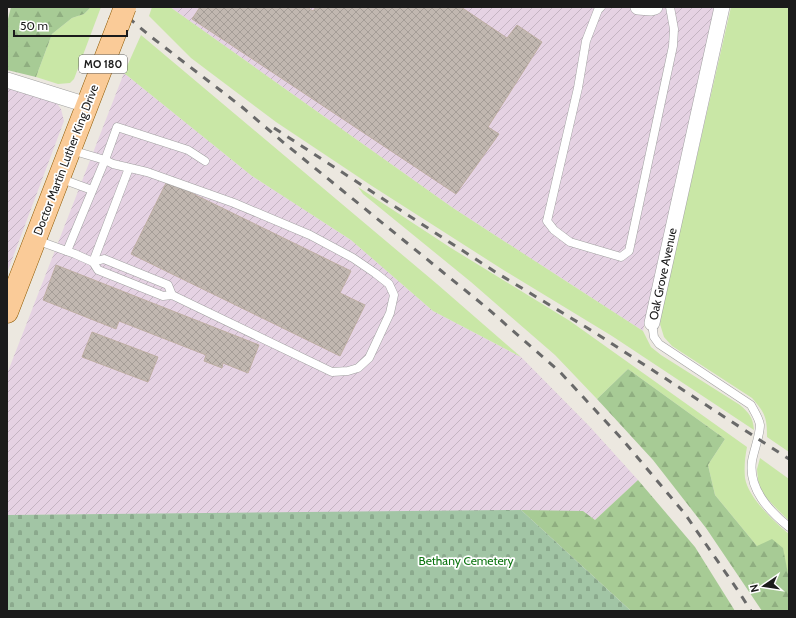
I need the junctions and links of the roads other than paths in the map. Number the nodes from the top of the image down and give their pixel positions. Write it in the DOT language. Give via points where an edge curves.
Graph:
graph roads {
  1 [pos="601,7"];
  2 [pos="638,7"];
  3 [pos="654,7"];
  4 [pos="670,7"];
  5 [pos="722,7"];
  6 [pos="122,15"];
  7 [pos="7,80"];
  8 [pos="87,105"];
  9 [pos="70,149"];
  10 [pos="105,160"];
  11 [pos="204,161"];
  12 [pos="129,168"];
  13 [pos="59,178"];
  14 [pos="92,190"];
  15 [pos="36,239"];
  16 [pos="67,251"];
  17 [pos="93,262"];
  18 [pos="172,294"];
  19 [pos="7,312"];
  20 [pos="652,323"];
  21 [pos="789,527"];
  1 -- 4 [label="lane" via="586,41 578,88 547,221 570,242 621,256 629,251 673,46 674,29"];
  2 -- 3 [label="street"];
  5 -- 20 [label="street, Oak Grove Avenue"];
  6 -- 8 [label="main road, Doctor Martin Luther King Drive / MO 180"];
  7 -- 8 [label="street"];
  8 -- 9 [label="main road, Doctor Martin Luther King Drive / MO 180"];
  9 -- 10 [label="lane"];
  9 -- 13 [label="main road, Doctor Martin Luther King Drive / MO 180"];
  10 -- 11 [label="lane" via="117,128 188,150"];
  10 -- 12 [label="lane"];
  10 -- 14 [label="lane"];
  12 -- 17 [label="lane"];
  12 -- 18 [label="lane" via="234,203 310,235 375,272 389,284 394,295 390,314 369,358 358,368 332,372"];
  13 -- 14 [label="lane"];
  13 -- 15 [label="main road, Doctor Martin Luther King Drive / MO 180"];
  14 -- 16 [label="lane"];
  15 -- 16 [label="lane"];
  15 -- 19 [label="main road, Doctor Martin Luther King Drive / MO 180"];
  16 -- 17 [label="lane"];
  17 -- 18 [label="lane" via="98,270 163,296"];
  17 -- 18 [label="lane" via="104,259 168,285"];
  20 -- 21 [label="lane, Oak Grove Avenue" via="654,337 659,344 751,405 760,424 752,462 753,481 760,497 776,517"];
}
